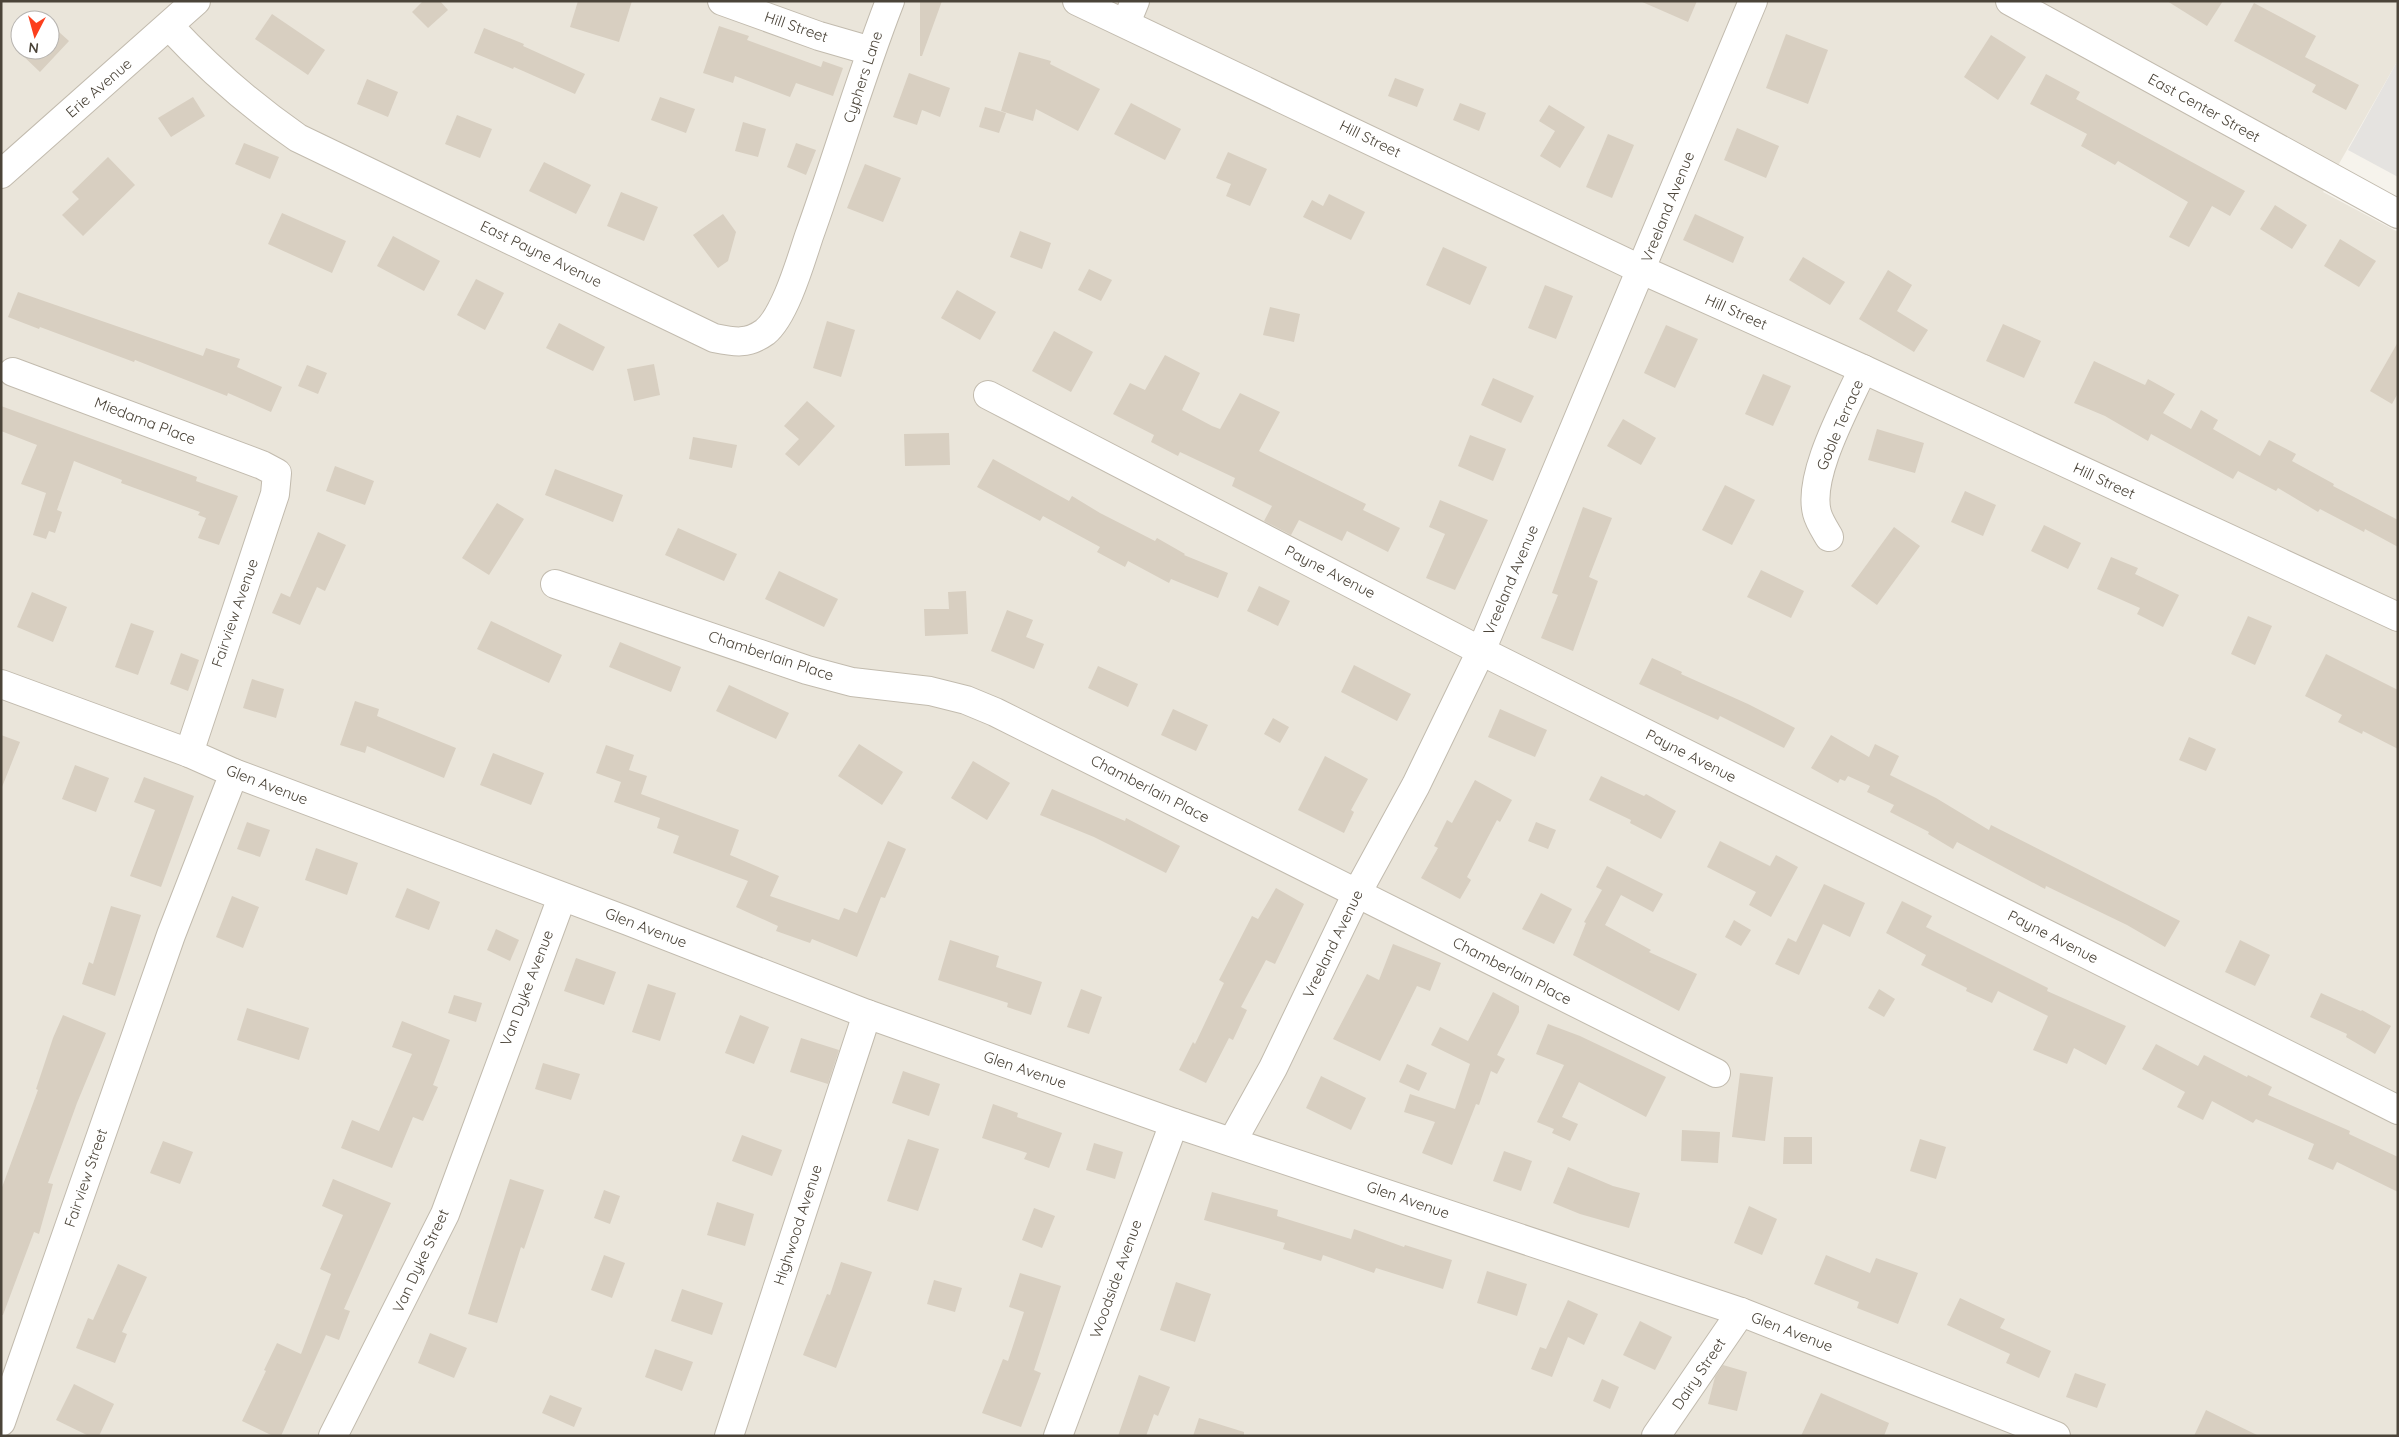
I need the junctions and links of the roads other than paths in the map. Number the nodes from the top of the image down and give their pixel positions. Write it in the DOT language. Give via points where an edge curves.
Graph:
graph roads {
  1 [pos="196,1"];
  2 [pos="722,1"];
  3 [pos="890,1"];
  4 [pos="1077,1"];
  5 [pos="1753,1"];
  6 [pos="2010,1"];
  7 [pos="1130,12"];
  8 [pos="169,26"];
  9 [pos="871,51"];
  10 [pos="838,153"];
  11 [pos="1,174"];
  12 [pos="2398,214"];
  13 [pos="1642,270"];
  14 [pos="1863,369"];
  15 [pos="13,372"];
  16 [pos="988,395"];
  17 [pos="277,473"];
  18 [pos="1828,537"];
  19 [pos="555,584"];
  20 [pos="2398,617"];
  21 [pos="1481,651"];
  22 [pos="1,684"];
  23 [pos="188,753"];
  24 [pos="234,773"];
  25 [pos="1357,893"];
  26 [pos="562,896"];
  27 [pos="867,1014"];
  28 [pos="1716,1073"];
  29 [pos="493,1080"];
  30 [pos="2398,1110"];
  31 [pos="1174,1123"];
  32 [pos="1232,1142"];
  33 [pos="1741,1312"];
  34 [pos="1,1422"];
  35 [pos="2012,1427"];
  36 [pos="334,1436"];
  37 [pos="729,1436"];
  38 [pos="1058,1436"];
  39 [pos="1656,1436"];
  40 [pos="2056,1436"];
  1 -- 8 [label="street, Erie Avenue"];
  2 -- 9 [label="street, Hill Street"];
  3 -- 9 [label="street, Cyphers Lane"];
  4 -- 7 [label="street, Hill Street"];
  5 -- 13 [label="street, Vreeland Avenue"];
  6 -- 12 [label="street, East Center Street"];
  7 -- 13 [label="street, Hill Street"];
  8 -- 10 [label="street, East Payne Avenue" via="226,83 298,138 714,338 741,343 765,332 786,303"];
  8 -- 11 [label="street, Erie Avenue"];
  9 -- 10 [label="street, Cyphers Lane"];
  13 -- 14 [label="street, Hill Street"];
  13 -- 21 [label="street, Vreeland Avenue"];
  14 -- 18 [label="street, Goble Terrace" via="1822,462 1815,491 1817,514"];
  14 -- 20 [label="street, Hill Street"];
  15 -- 17 [label="street, Miedama Place"];
  16 -- 21 [label="street, Payne Avenue"];
  17 -- 23 [label="street, Fairview Avenue" via="275,494"];
  19 -- 25 [label="street, Chamberlain Place" via="806,670 852,682 930,691 966,700"];
  21 -- 25 [label="street, Vreeland Avenue" via="1416,786"];
  21 -- 30 [label="street, Payne Avenue"];
  22 -- 23 [label="street, Glen Avenue"];
  23 -- 24 [label="street, Glen Avenue"];
  24 -- 26 [label="street, Glen Avenue"];
  24 -- 34 [label="street, Fairview Street" via="171,934"];
  25 -- 28 [label="street, Chamberlain Place"];
  25 -- 32 [label="street, Vreeland Avenue" via="1273,1068"];
  26 -- 27 [label="street, Glen Avenue"];
  26 -- 29 [label="street, Van Dyke Avenue"];
  27 -- 31 [label="street, Glen Avenue"];
  27 -- 37 [label="street, Highwood Avenue"];
  29 -- 36 [label="street, Van Dyke Street" via="445,1214"];
  31 -- 32 [label="street, Glen Avenue"];
  31 -- 38 [label="street, Woodside Avenue"];
  32 -- 33 [label="street, Glen Avenue"];
  33 -- 35 [label="street, Glen Avenue"];
  33 -- 39 [label="street, Dairy Street"];
  35 -- 40 [label="street, Glen Avenue"];
}
